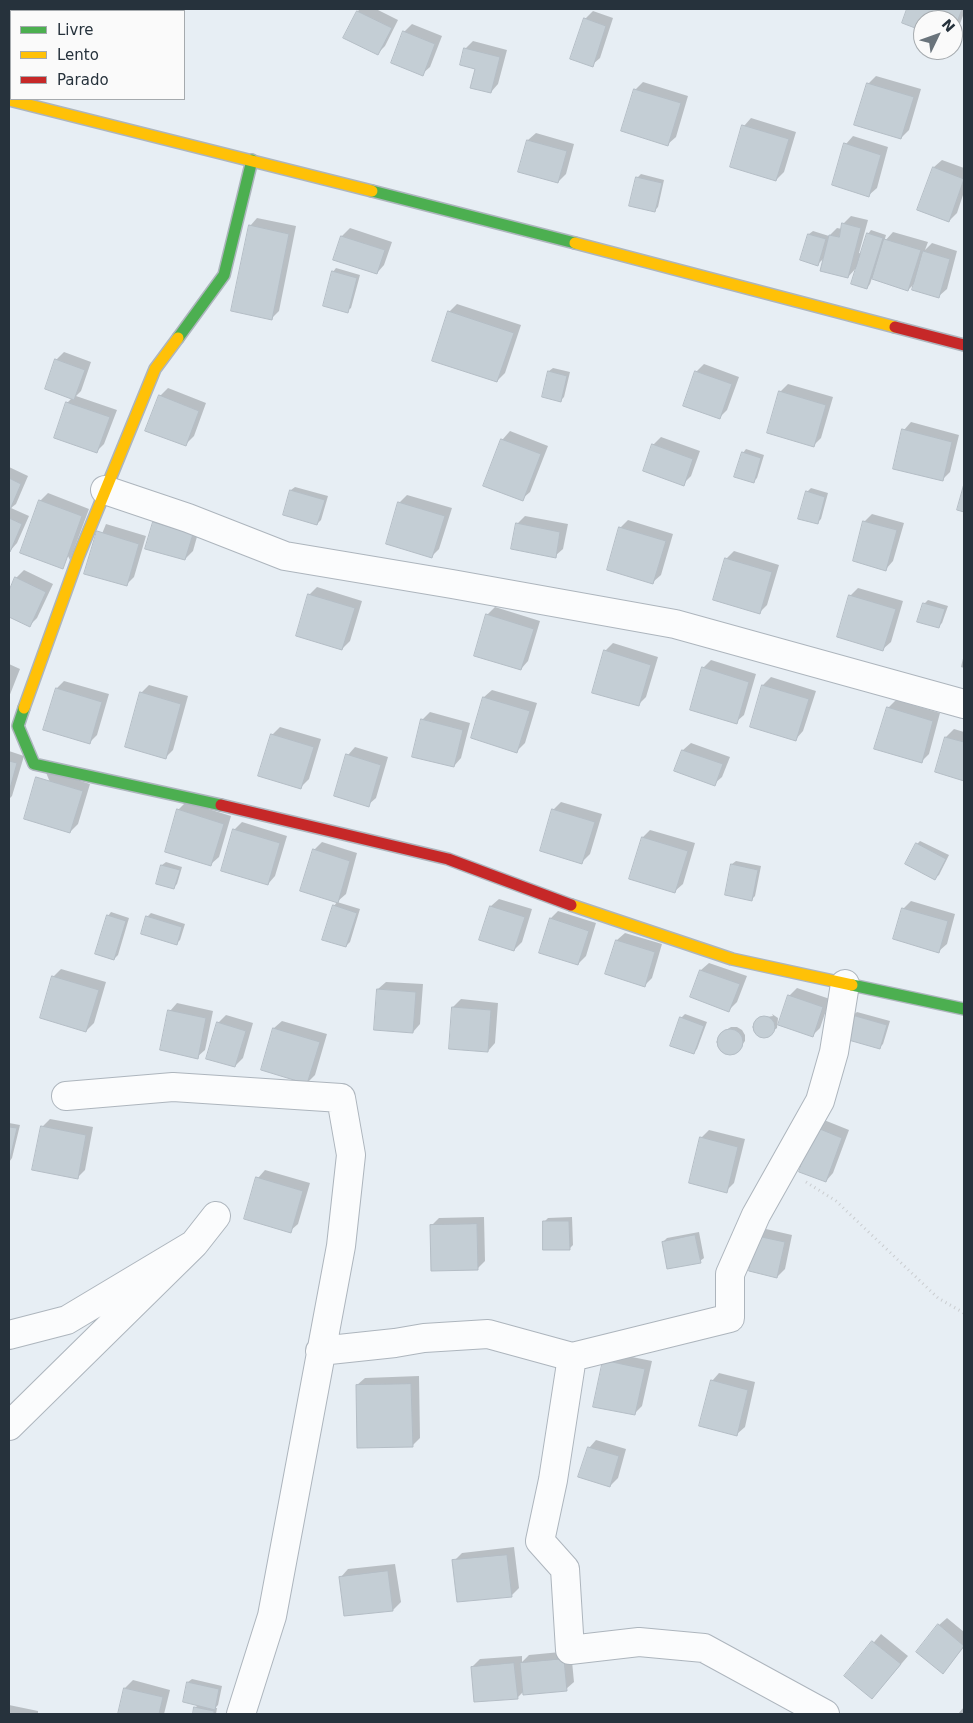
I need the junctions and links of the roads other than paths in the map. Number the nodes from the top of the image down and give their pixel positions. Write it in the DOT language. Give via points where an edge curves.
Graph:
graph roads {
  1 [pos="9,100"];
  2 [pos="252,160"];
  3 [pos="964,345"];
  4 [pos="105,490"];
  5 [pos="964,704"];
  6 [pos="845,984"];
  7 [pos="964,1009"];
  8 [pos="66,1096"];
  9 [pos="216,1216"];
  10 [pos="194,1244"];
  11 [pos="9,1335"];
  12 [pos="320,1351"];
  13 [pos="572,1357"];
  14 [pos="9,1426"];
  15 [pos="241,1714"];
  16 [pos="825,1714"];
  1 -- 2 [label="street"];
  2 -- 3 [label="street"];
  2 -- 4 [label="street" via="224,275 155,369"];
  4 -- 5 [label="street" via="285,556 675,624"];
  4 -- 6 [label="street" via="18,726 34,764 448,859 732,959"];
  6 -- 7 [label="street"];
  6 -- 13 [label="street" via="834,1052 820,1101 756,1215 730,1274 730,1318"];
  8 -- 12 [label="street" via="173,1087 341,1098 351,1155 341,1246"];
  9 -- 10 [label="street"];
  10 -- 11 [label="street" via="67,1320"];
  10 -- 14 [label="street"];
  12 -- 13 [label="street" via="488,1334"];
  12 -- 15 [label="street" via="272,1616"];
  13 -- 16 [label="street" via="540,1541 565,1569 570,1650 639,1642 704,1648"];
}
